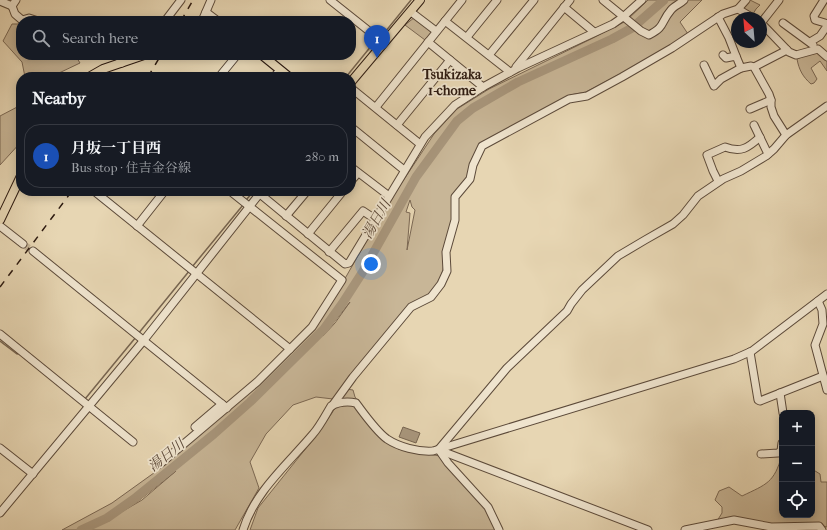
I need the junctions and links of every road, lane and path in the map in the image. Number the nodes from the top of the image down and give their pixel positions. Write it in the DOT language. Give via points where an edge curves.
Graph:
graph roads {
  1 [pos="181,0"];
  2 [pos="211,0"];
  3 [pos="331,0"];
  4 [pos="420,0"];
  5 [pos="462,0"];
  6 [pos="497,0"];
  7 [pos="534,0"];
  8 [pos="570,0"];
  9 [pos="604,0"];
  10 [pos="642,0"];
  11 [pos="684,0"];
  12 [pos="746,0"];
  13 [pos="779,0"];
  14 [pos="824,0"];
  15 [pos="0,1"];
  16 [pos="14,3"];
  17 [pos="564,7"];
  18 [pos="738,9"];
  19 [pos="206,12"];
  20 [pos="411,12"];
  21 [pos="743,12"];
  22 [pos="767,15"];
  23 [pos="18,16"];
  24 [pos="169,16"];
  25 [pos="204,16"];
  26 [pos="211,16"];
  27 [pos="351,16"];
  28 [pos="623,17"];
  29 [pos="718,18"];
  30 [pos="356,20"];
  31 [pos="445,21"];
  32 [pos="782,23"];
  33 [pos="767,29"];
  34 [pos="436,31"];
  35 [pos="594,32"];
  36 [pos="467,37"];
  37 [pos="381,41"];
  38 [pos="428,42"];
  39 [pos="810,42"];
  40 [pos="818,49"];
  41 [pos="787,50"];
  42 [pos="489,56"];
  43 [pos="723,56"];
  44 [pos="736,56"];
  45 [pos="827,57"];
  46 [pos="118,60"];
  47 [pos="233,60"];
  48 [pos="268,60"];
  49 [pos="450,60"];
  50 [pos="704,65"];
  51 [pos="754,67"];
  52 [pos="741,68"];
  53 [pos="280,70"];
  54 [pos="512,71"];
  55 [pos="98,72"];
  56 [pos="223,72"];
  57 [pos="283,72"];
  58 [pos="356,75"];
  59 [pos="483,87"];
  60 [pos="356,92"];
  61 [pos="771,100"];
  62 [pos="827,106"];
  63 [pos="376,107"];
  64 [pos="750,109"];
  65 [pos="397,125"];
  66 [pos="754,125"];
  67 [pos="356,131"];
  68 [pos="786,135"];
  69 [pos="760,137"];
  70 [pos="420,144"];
  71 [pos="768,154"];
  72 [pos="404,170"];
  73 [pos="358,173"];
  74 [pos="356,175"];
  75 [pos="718,181"];
  76 [pos="16,186"];
  77 [pos="100,196"];
  78 [pos="161,196"];
  79 [pos="236,196"];
  80 [pos="257,196"];
  81 [pos="264,196"];
  82 [pos="303,196"];
  83 [pos="339,196"];
  84 [pos="389,196"];
  85 [pos="246,204"];
  86 [pos="286,216"];
  87 [pos="375,219"];
  88 [pos="0,220"];
  89 [pos="0,226"];
  90 [pos="137,226"];
  91 [pos="308,234"];
  92 [pos="23,244"];
  93 [pos="33,251"];
  94 [pos="329,252"];
  95 [pos="193,271"];
  96 [pos="827,294"];
  97 [pos="818,301"];
  98 [pos="0,334"];
  99 [pos="140,337"];
  100 [pos="290,349"];
  101 [pos="750,352"];
  102 [pos="822,376"];
  103 [pos="827,390"];
  104 [pos="780,393"];
  105 [pos="89,406"];
  106 [pos="225,406"];
  107 [pos="331,406"];
  108 [pos="783,410"];
  109 [pos="195,427"];
  110 [pos="133,442"];
  111 [pos="782,446"];
  112 [pos="0,448"];
  113 [pos="439,450"];
  114 [pos="761,454"];
  115 [pos="160,464"];
  116 [pos="33,474"];
  117 [pos="0,512"];
  118 [pos="243,530"];
  119 [pos="499,530"];
  120 [pos="648,530"];
  121 [pos="685,530"];
  122 [pos="822,530"];
  1 -- 24 [label="street"];
  2 -- 19 [label="street"];
  3 -- 27 [label="street"];
  4 -- 20 [label="main road"];
  5 -- 31 [label="street"];
  6 -- 36 [label="street"];
  7 -- 42 [label="street"];
  8 -- 17 [label="street"];
  9 -- 28 [label="street"];
  10 -- 28 [label="street"];
  11 -- 28 [label="street" via="671,10 663,26 649,35"];
  12 -- 18 [label="street"];
  13 -- 22 [label="street"];
  14 -- 39 [label="street" via="814,16 815,20 827,26 820,36"];
  15 -- 16 [label="street"];
  16 -- 23 [label="street"];
  17 -- 35 [label="street"];
  17 -- 54 [label="street"];
  18 -- 21 [label="street"];
  18 -- 29 [label="street"];
  19 -- 25 [label="street"];
  19 -- 26 [label="street"];
  20 -- 34 [label="street"];
  20 -- 37 [label="main road"];
  28 -- 35 [label="street"];
  29 -- 44 [label="street"];
  29 -- 107 [label="street" via="672,48 587,96 569,98 482,146 473,164 470,179 455,197 455,220 446,252 447,271 441,284 431,297 411,307"];
  30 -- 37 [label="street"];
  31 -- 34 [label="street"];
  31 -- 36 [label="street"];
  32 -- 39 [label="street"];
  33 -- 41 [label="street"];
  34 -- 38 [label="street"];
  35 -- 54 [label="street"];
  36 -- 42 [label="street"];
  37 -- 58 [label="main road"];
  38 -- 49 [label="street"];
  38 -- 63 [label="street"];
  39 -- 40 [label="street"];
  40 -- 41 [label="street" via="796,55"];
  40 -- 45 [label="street"];
  41 -- 51 [label="street"];
  42 -- 54 [label="street"];
  43 -- 44 [label="street"];
  44 -- 52 [label="street"];
  46 -- 55 [label="main road"];
  47 -- 56 [label="street"];
  48 -- 53 [label="main road"];
  49 -- 59 [label="street"];
  49 -- 65 [label="street"];
  50 -- 52 [label="street" via="714,86"];
  51 -- 52 [label="street"];
  51 -- 61 [label="street"];
  53 -- 57 [label="main road"];
  54 -- 59 [label="street"];
  59 -- 70 [label="street" via="455,105"];
  60 -- 63 [label="street"];
  61 -- 64 [label="street"];
  61 -- 68 [label="street" via="774,116"];
  62 -- 68 [label="street"];
  63 -- 65 [label="street"];
  65 -- 70 [label="street"];
  66 -- 69 [label="street"];
  67 -- 72 [label="street"];
  68 -- 71 [label="street"];
  69 -- 71 [label="street"];
  69 -- 75 [label="street" via="743,150 725,147 707,155"];
  70 -- 72 [label="street"];
  71 -- 75 [label="street" via="741,171"];
  72 -- 84 [label="street"];
  73 -- 74 [label="street"];
  73 -- 84 [label="street"];
  75 -- 113 [label="street" via="698,196 674,224 618,256 582,290 567,311 507,368"];
  76 -- 88 [label="main road"];
  77 -- 90 [label="street"];
  78 -- 90 [label="street"];
  79 -- 85 [label="street"];
  80 -- 85 [label="street"];
  81 -- 86 [label="street"];
  82 -- 86 [label="street"];
  83 -- 91 [label="street"];
  84 -- 87 [label="street"];
  85 -- 95 [label="street"];
  85 -- 100 [label="street" via="342,280 312,327"];
  86 -- 91 [label="street"];
  87 -- 94 [label="street" via="363,211"];
  87 -- 94 [label="street" via="349,263 345,264"];
  89 -- 92 [label="street"];
  90 -- 95 [label="street"];
  91 -- 94 [label="street"];
  93 -- 99 [label="street"];
  95 -- 99 [label="street"];
  95 -- 100 [label="street"];
  96 -- 97 [label="street"];
  97 -- 101 [label="street"];
  97 -- 102 [label="street" via="823,324 815,345"];
  98 -- 105 [label="street"];
  99 -- 105 [label="street"];
  99 -- 106 [label="street"];
  100 -- 106 [label="street" via="257,382"];
  101 -- 104 [label="street" via="758,400"];
  101 -- 113 [label="street"];
  102 -- 103 [label="street"];
  102 -- 104 [label="street"];
  104 -- 108 [label="street"];
  105 -- 110 [label="street"];
  105 -- 116 [label="street"];
  106 -- 109 [label="street"];
  106 -- 115 [label="street"];
  107 -- 113 [label="street" via="342,402 356,403 389,440 415,450"];
  107 -- 118 [label="street" via="312,435 267,486 250,512"];
  111 -- 114 [label="street" via="778,453"];
  112 -- 116 [label="street"];
  113 -- 119 [label="street" via="488,507"];
  113 -- 120 [label="street"];
  116 -- 117 [label="street"];
  121 -- 122 [label="street" via="734,520 770,527 819,526"];
}
